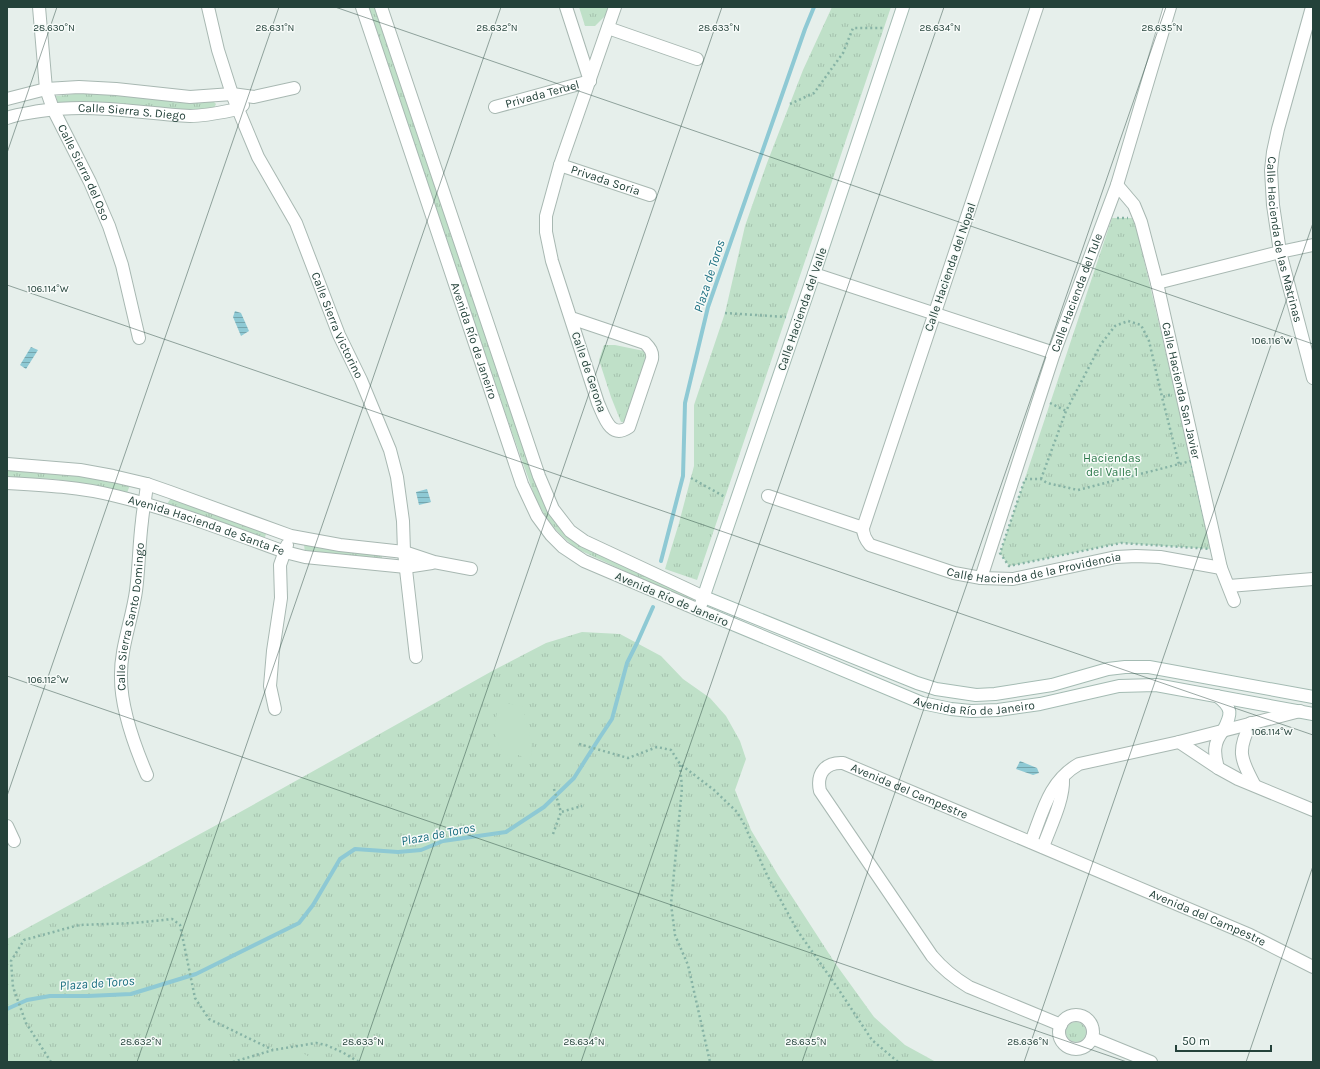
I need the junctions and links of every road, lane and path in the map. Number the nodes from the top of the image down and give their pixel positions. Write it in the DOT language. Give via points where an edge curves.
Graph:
graph roads {
  1 [pos="39,7"];
  2 [pos="208,7"];
  3 [pos="362,7"];
  4 [pos="381,7"];
  5 [pos="566,7"];
  6 [pos="615,7"];
  7 [pos="903,7"];
  8 [pos="1037,7"];
  9 [pos="1170,7"];
  10 [pos="1312,7"];
  11 [pos="608,28"];
  12 [pos="884,28"];
  13 [pos="697,59"];
  14 [pos="590,81"];
  15 [pos="294,88"];
  16 [pos="46,89"];
  17 [pos="232,94"];
  18 [pos="254,97"];
  19 [pos="7,99"];
  20 [pos="790,104"];
  21 [pos="496,107"];
  22 [pos="53,109"];
  23 [pos="238,109"];
  24 [pos="7,118"];
  25 [pos="560,165"];
  26 [pos="1118,185"];
  27 [pos="650,195"];
  28 [pos="1112,218"];
  29 [pos="1134,218"];
  30 [pos="1313,245"];
  31 [pos="1280,252"];
  32 [pos="814,274"];
  33 [pos="1157,283"];
  34 [pos="725,313"];
  35 [pos="935,313"];
  36 [pos="786,317"];
  37 [pos="571,318"];
  38 [pos="140,338"];
  39 [pos="1054,354"];
  40 [pos="1313,378"];
  41 [pos="1162,397"];
  42 [pos="7,464"];
  43 [pos="691,478"];
  44 [pos="1041,479"];
  45 [pos="7,483"];
  46 [pos="148,484"];
  47 [pos="768,496"];
  48 [pos="725,498"];
  49 [pos="144,503"];
  50 [pos="863,528"];
  51 [pos="291,536"];
  52 [pos="285,552"];
  53 [pos="404,552"];
  54 [pos="434,562"];
  55 [pos="406,567"];
  56 [pos="1221,568"];
  57 [pos="472,569"];
  58 [pos="981,578"];
  59 [pos="1313,579"];
  60 [pos="1229,586"];
  61 [pos="704,597"];
  62 [pos="1234,601"];
  63 [pos="699,610"];
  64 [pos="416,657"];
  65 [pos="1217,696"];
  66 [pos="1313,697"];
  67 [pos="275,709"];
  68 [pos="1313,709"];
  69 [pos="1298,712"];
  70 [pos="1313,714"];
  71 [pos="1252,723"];
  72 [pos="1223,731"];
  73 [pos="1179,742"];
  74 [pos="578,744"];
  75 [pos="680,764"];
  76 [pos="1218,768"];
  77 [pos="147,775"];
  78 [pos="1062,779"];
  79 [pos="1254,784"];
  80 [pos="554,789"];
  81 [pos="582,806"];
  82 [pos="1313,810"];
  83 [pos="561,812"];
  84 [pos="7,826"];
  85 [pos="553,834"];
  86 [pos="14,841"];
  87 [pos="1031,842"];
  88 [pos="1043,847"];
  89 [pos="1313,967"];
  90 [pos="1061,1025"];
  91 [pos="1092,1038"];
  92 [pos="273,1050"];
  93 [pos="51,1062"];
  94 [pos="233,1062"];
  95 [pos="359,1062"];
  96 [pos="710,1062"];
  97 [pos="898,1062"];
  98 [pos="1151,1062"];
  1 -- 16 [label="street, Calle Sierra del Oso"];
  2 -- 17 [label="street, Calle Sierra Victorino"];
  3 -- 63 [label="street, Avenida Río de Janeiro" via="522,484 537,516 550,535 584,561"];
  4 -- 61 [label="street, Avenida Río de Janeiro" via="536,468 553,509 570,531 584,541"];
  5 -- 14 [label="street"];
  6 -- 11 [label="street, Calle de Gerona"];
  7 -- 32 [label="street, Calle Hacienda del Valle"];
  8 -- 35 [label="street, Calle Hacienda del Nopal"];
  9 -- 26 [label="street, Calle Hacienda del Tule"];
  10 -- 31 [label="street, Calle Hacienda de las Matrinas" via="1273,152 1273,205"];
  11 -- 13 [label="street"];
  11 -- 14 [label="street, Calle de Gerona"];
  12 -- 20 [label="path" via="853,28 844,53 814,93"];
  14 -- 21 [label="street, Privada Teruel"];
  14 -- 25 [label="street, Calle de Gerona"];
  15 -- 18 [label="street, Calle Sierra S. Diego"];
  16 -- 17 [label="street, Calle Sierra S. Diego" via="116,89 190,97"];
  16 -- 19 [label="street, Calle Sierra S. Diego"];
  16 -- 22 [label="street, Calle Sierra del Oso"];
  17 -- 18 [label="street, Calle Sierra S. Diego"];
  17 -- 23 [label="street, Calle Sierra Victorino"];
  18 -- 23 [label="street, Calle Sierra S. Diego"];
  22 -- 23 [label="street, Calle Sierra S. Diego" via="116,109 191,116"];
  22 -- 24 [label="street, Calle Sierra S. Diego"];
  22 -- 38 [label="street, Calle Sierra del Oso" via="109,226 122,265"];
  23 -- 53 [label="street, Calle Sierra Victorino" via="258,157 296,223 339,335 390,450 397,477"];
  25 -- 27 [label="street, Privada Soria"];
  25 -- 37 [label="street, Calle de Gerona" via="546,216 546,232 552,261"];
  26 -- 33 [label="street, Calle Hacienda San Javier" via="1138,214"];
  26 -- 39 [label="street, Calle Hacienda del Tule"];
  28 -- 29 [label="path"];
  30 -- 31 [label="street"];
  31 -- 33 [label="street"];
  31 -- 40 [label="street, Calle Hacienda de las Matrinas"];
  32 -- 35 [label="street"];
  32 -- 61 [label="street, Calle Hacienda del Valle"];
  33 -- 56 [label="street, Calle Hacienda San Javier"];
  34 -- 36 [label="path"];
  35 -- 39 [label="street"];
  35 -- 50 [label="street, Calle Hacienda del Nopal"];
  37 -- 37 [label="street, Calle de Gerona" via="645,343 650,348 652,359 629,427 624,430 610,427 606,422"];
  39 -- 58 [label="street, Calle Hacienda del Tule"];
  41 -- 44 [label="path" via="1149,341 1141,325 1128,321 1115,326 1101,344 1066,411"];
  42 -- 46 [label="street, Avenida Hacienda de Santa Fe" via="80,470"];
  43 -- 48 [label="path"];
  44 -- 44 [label="path" via="1025,479 1000,553 1009,566 1121,543 1212,549 1191,461 1078,490 1047,483"];
  45 -- 49 [label="street, Avenida Hacienda de Santa Fe" via="87,490"];
  46 -- 49 [label="street, Calle Sierra Santo Domingo"];
  46 -- 51 [label="street, Avenida Hacienda de Santa Fe"];
  47 -- 50 [label="street"];
  49 -- 52 [label="street, Avenida Hacienda de Santa Fe"];
  49 -- 77 [label="street, Calle Sierra Santo Domingo" via="136,591 120,678 136,751"];
  50 -- 58 [label="street, Calle Hacienda de la Providencia" via="863,534 870,544 954,574"];
  51 -- 52 [label="street"];
  51 -- 53 [label="street, Avenida Hacienda de Santa Fe" via="333,544"];
  52 -- 55 [label="street, Avenida Hacienda de Santa Fe" via="304,557"];
  52 -- 67 [label="street" via="280,565 281,598 270,686"];
  53 -- 54 [label="street"];
  53 -- 55 [label="street, Calle Sierra Victorino"];
  54 -- 55 [label="street"];
  54 -- 57 [label="street"];
  55 -- 64 [label="street, Calle Sierra Victorino"];
  56 -- 58 [label="street, Calle Hacienda de la Providencia" via="1160,557 1136,556 1116,557 1012,579"];
  56 -- 60 [label="street, Calle Hacienda San Javier"];
  59 -- 60 [label="street"];
  60 -- 62 [label="street, Calle Hacienda San Javier"];
  61 -- 63 [label="street, Calle Hacienda del Valle"];
  61 -- 66 [label="street, Avenida Río de Janeiro" via="936,689 976,695 996,694 1052,685 1108,669 1149,667"];
  63 -- 65 [label="street, Avenida Río de Janeiro" via="922,703 951,709 1005,709 1134,685 1156,685"];
  65 -- 69 [label="street, Avenida Río de Janeiro"];
  65 -- 72 [label="street" via="1227,704 1229,710"];
  68 -- 69 [label="street"];
  69 -- 70 [label="street, Avenida Río de Janeiro"];
  69 -- 71 [label="street"];
  71 -- 72 [label="street"];
  71 -- 79 [label="street" via="1243,739 1242,755 1245,768"];
  72 -- 73 [label="street"];
  72 -- 76 [label="street" via="1218,736 1214,752"];
  73 -- 76 [label="street"];
  73 -- 78 [label="street" via="1080,764 1068,771"];
  74 -- 75 [label="path" via="628,758 664,747 671,750"];
  75 -- 96 [label="path" via="682,788 671,904 676,935 688,965"];
  75 -- 97 [label="path" via="714,790 737,812 797,930 872,1040"];
  76 -- 79 [label="street"];
  78 -- 87 [label="street" via="1051,792"];
  78 -- 88 [label="street" via="1062,791"];
  79 -- 82 [label="street"];
  80 -- 83 [label="path"];
  81 -- 83 [label="path"];
  83 -- 85 [label="path"];
  84 -- 86 [label="street"];
  87 -- 88 [label="street, Avenida del Campestre"];
  87 -- 90 [label="street, Avenida del Campestre" via="844,763 826,767 820,775 820,790 942,968 969,987"];
  88 -- 89 [label="street, Avenida del Campestre" via="1250,936"];
  90 -- 91 [label="street" via="1068,1017 1083,1016 1091,1023"];
  90 -- 91 [label="street" via="1061,1039 1072,1048 1086,1046"];
  91 -- 98 [label="street"];
  92 -- 93 [label="path" via="209,1019 194,998 180,925 172,919 79,925 24,940 11,961 13,987 26,1022"];
  92 -- 94 [label="path"];
  92 -- 95 [label="path" via="316,1043 342,1052"];
}
